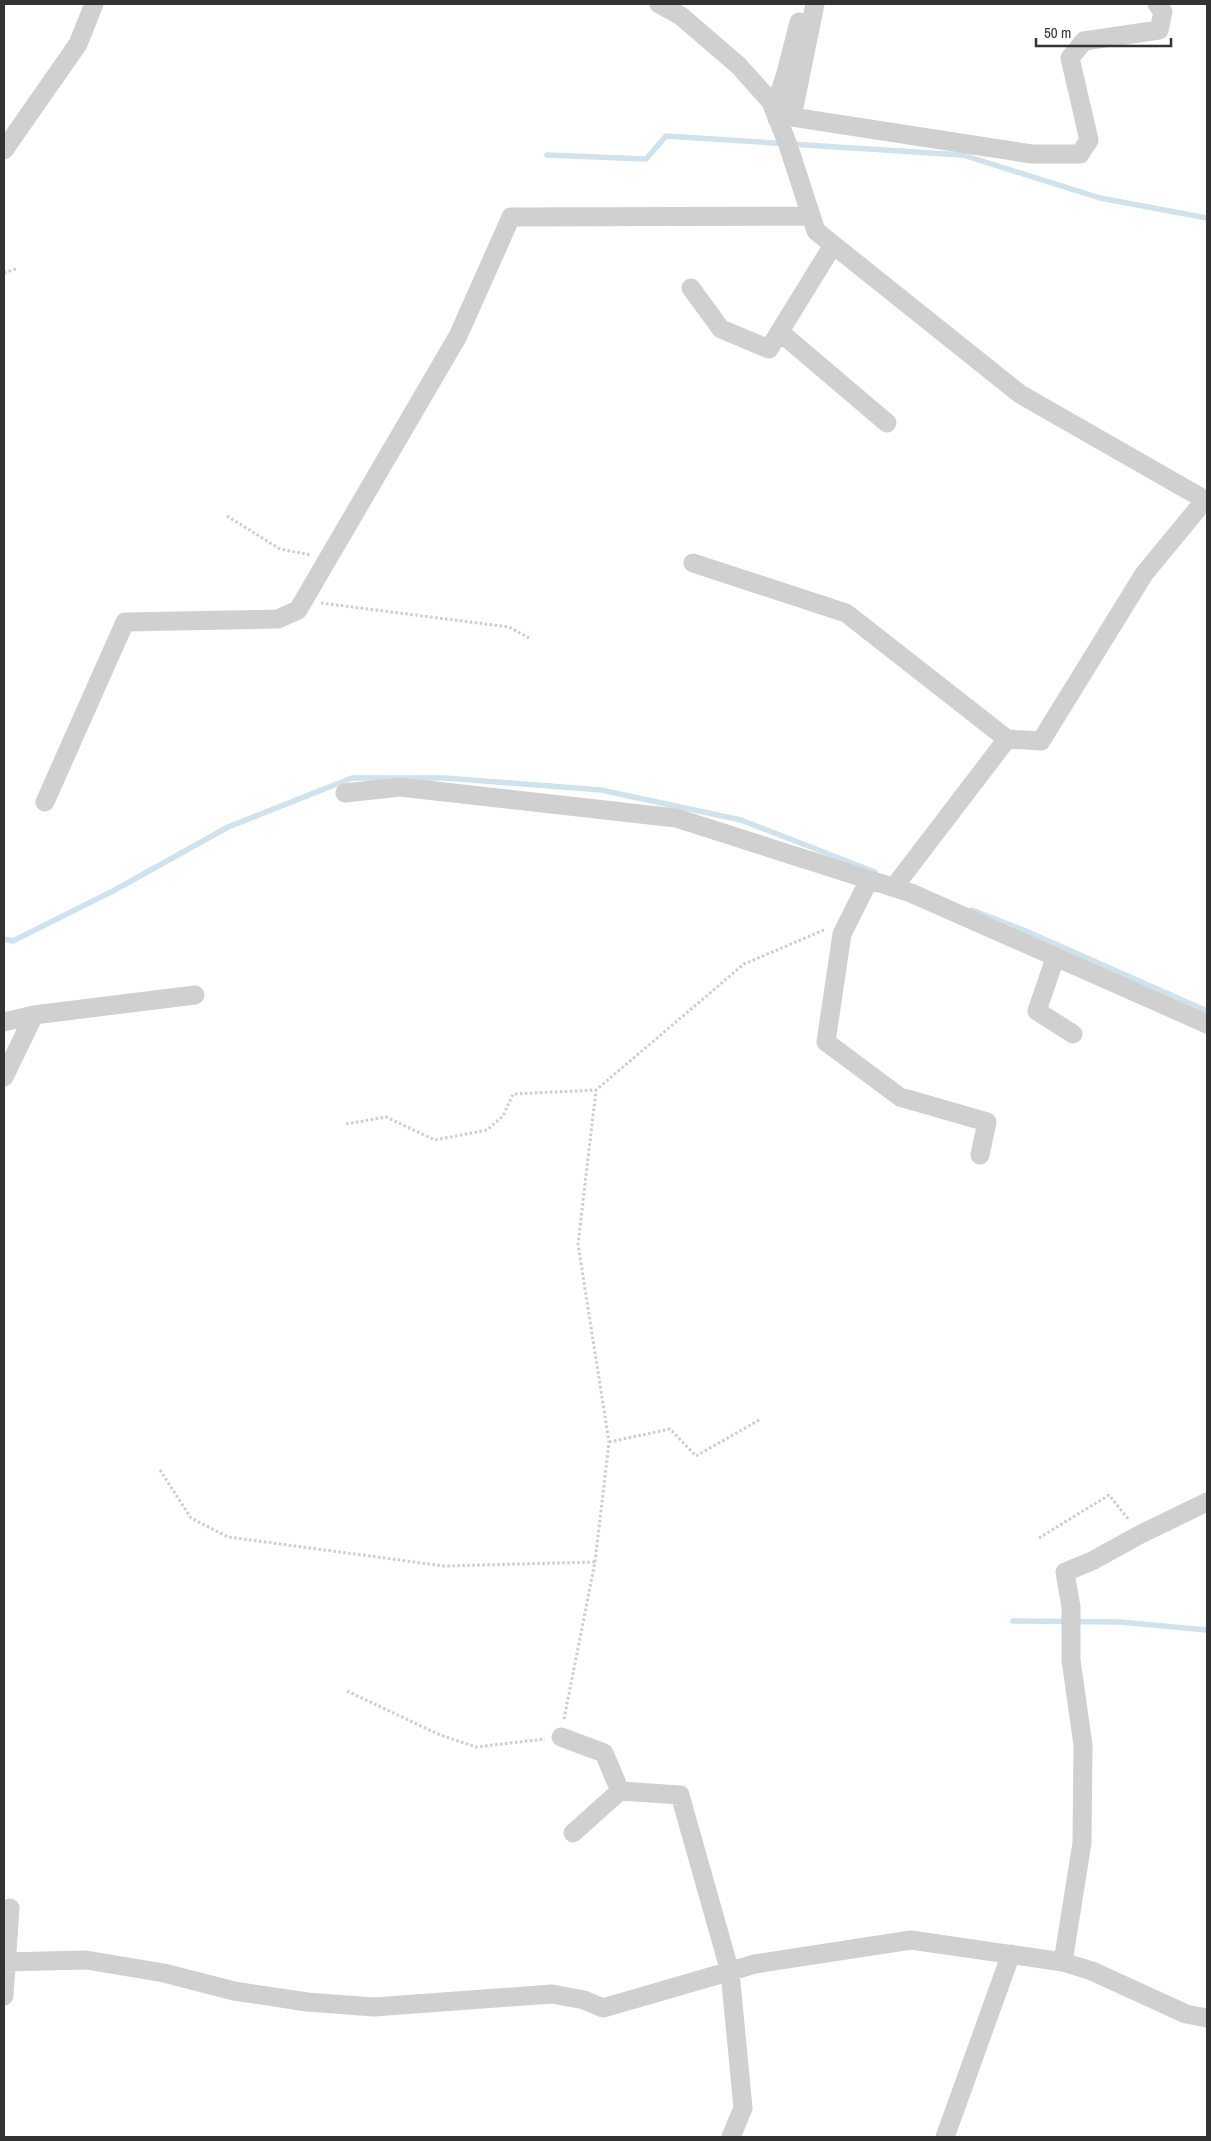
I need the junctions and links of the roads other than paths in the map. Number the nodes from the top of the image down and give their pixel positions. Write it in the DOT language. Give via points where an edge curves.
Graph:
graph roads {
  1 [pos="94,4"];
  2 [pos="659,4"];
  3 [pos="803,4"];
  4 [pos="815,4"];
  5 [pos="1157,4"];
  6 [pos="783,125"];
  7 [pos="4,150"];
  8 [pos="811,216"];
  9 [pos="834,245"];
  10 [pos="691,288"];
  11 [pos="780,332"];
  12 [pos="887,423"];
  13 [pos="1206,500"];
  14 [pos="692,563"];
  15 [pos="1007,739"];
  16 [pos="345,793"];
  17 [pos="45,802"];
  18 [pos="869,880"];
  19 [pos="894,888"];
  20 [pos="1055,958"];
  21 [pos="195,995"];
  22 [pos="34,1016"];
  23 [pos="4,1022"];
  24 [pos="1207,1024"];
  25 [pos="1073,1034"];
  26 [pos="4,1077"];
  27 [pos="980,1155"];
  28 [pos="1207,1502"];
  29 [pos="561,1737"];
  30 [pos="620,1791"];
  31 [pos="573,1833"];
  32 [pos="10,1908"];
  33 [pos="1011,1954"];
  34 [pos="5,1962"];
  35 [pos="1063,1962"];
  36 [pos="730,1972"];
  37 [pos="4,1996"];
  38 [pos="1207,2018"];
  39 [pos="731,2137"];
  40 [pos="945,2137"];
  1 -- 7 [label="street" via="78,44"];
  2 -- 6 [label="street" via="681,16 739,66 770,102"];
  3 -- 6 [label="street" via="786,73"];
  4 -- 6 [label="street"];
  5 -- 6 [label="street" via="1163,12 1159,30 1084,41 1070,58 1089,140 1080,154 1032,154"];
  6 -- 8 [label="street"];
  8 -- 9 [label="street" via="816,230"];
  8 -- 17 [label="street" via="511,217 458,336 298,610 278,619 125,622"];
  9 -- 11 [label="street"];
  9 -- 13 [label="street" via="1020,394"];
  10 -- 11 [label="street" via="721,329 769,349"];
  11 -- 12 [label="street"];
  13 -- 15 [label="street" via="1144,574 1041,741"];
  14 -- 15 [label="street" via="846,613"];
  15 -- 19 [label="street"];
  16 -- 18 [label="street" via="400,787 676,818"];
  18 -- 19 [label="street"];
  18 -- 27 [label="street" via="842,934 826,1042 900,1096 987,1122"];
  19 -- 20 [label="street"];
  20 -- 24 [label="street"];
  20 -- 25 [label="street" via="1038,1011"];
  21 -- 22 [label="street"];
  22 -- 23 [label="street"];
  22 -- 26 [label="street"];
  28 -- 35 [label="street" via="1065,1572 1071,1607 1071,1660 1082,1745 1082,1843"];
  29 -- 30 [label="street" via="604,1753"];
  30 -- 31 [label="street"];
  30 -- 36 [label="street" via="680,1795"];
  32 -- 34 [label="street"];
  33 -- 35 [label="street"];
  33 -- 36 [label="street" via="911,1940 755,1964"];
  33 -- 40 [label="street"];
  34 -- 36 [label="street" via="86,1960 164,1973 234,1991 307,2002 374,2007 552,1994 584,2000 603,2008"];
  34 -- 37 [label="street"];
  35 -- 38 [label="street" via="1186,2014"];
  36 -- 39 [label="street" via="743,2108"];
}
